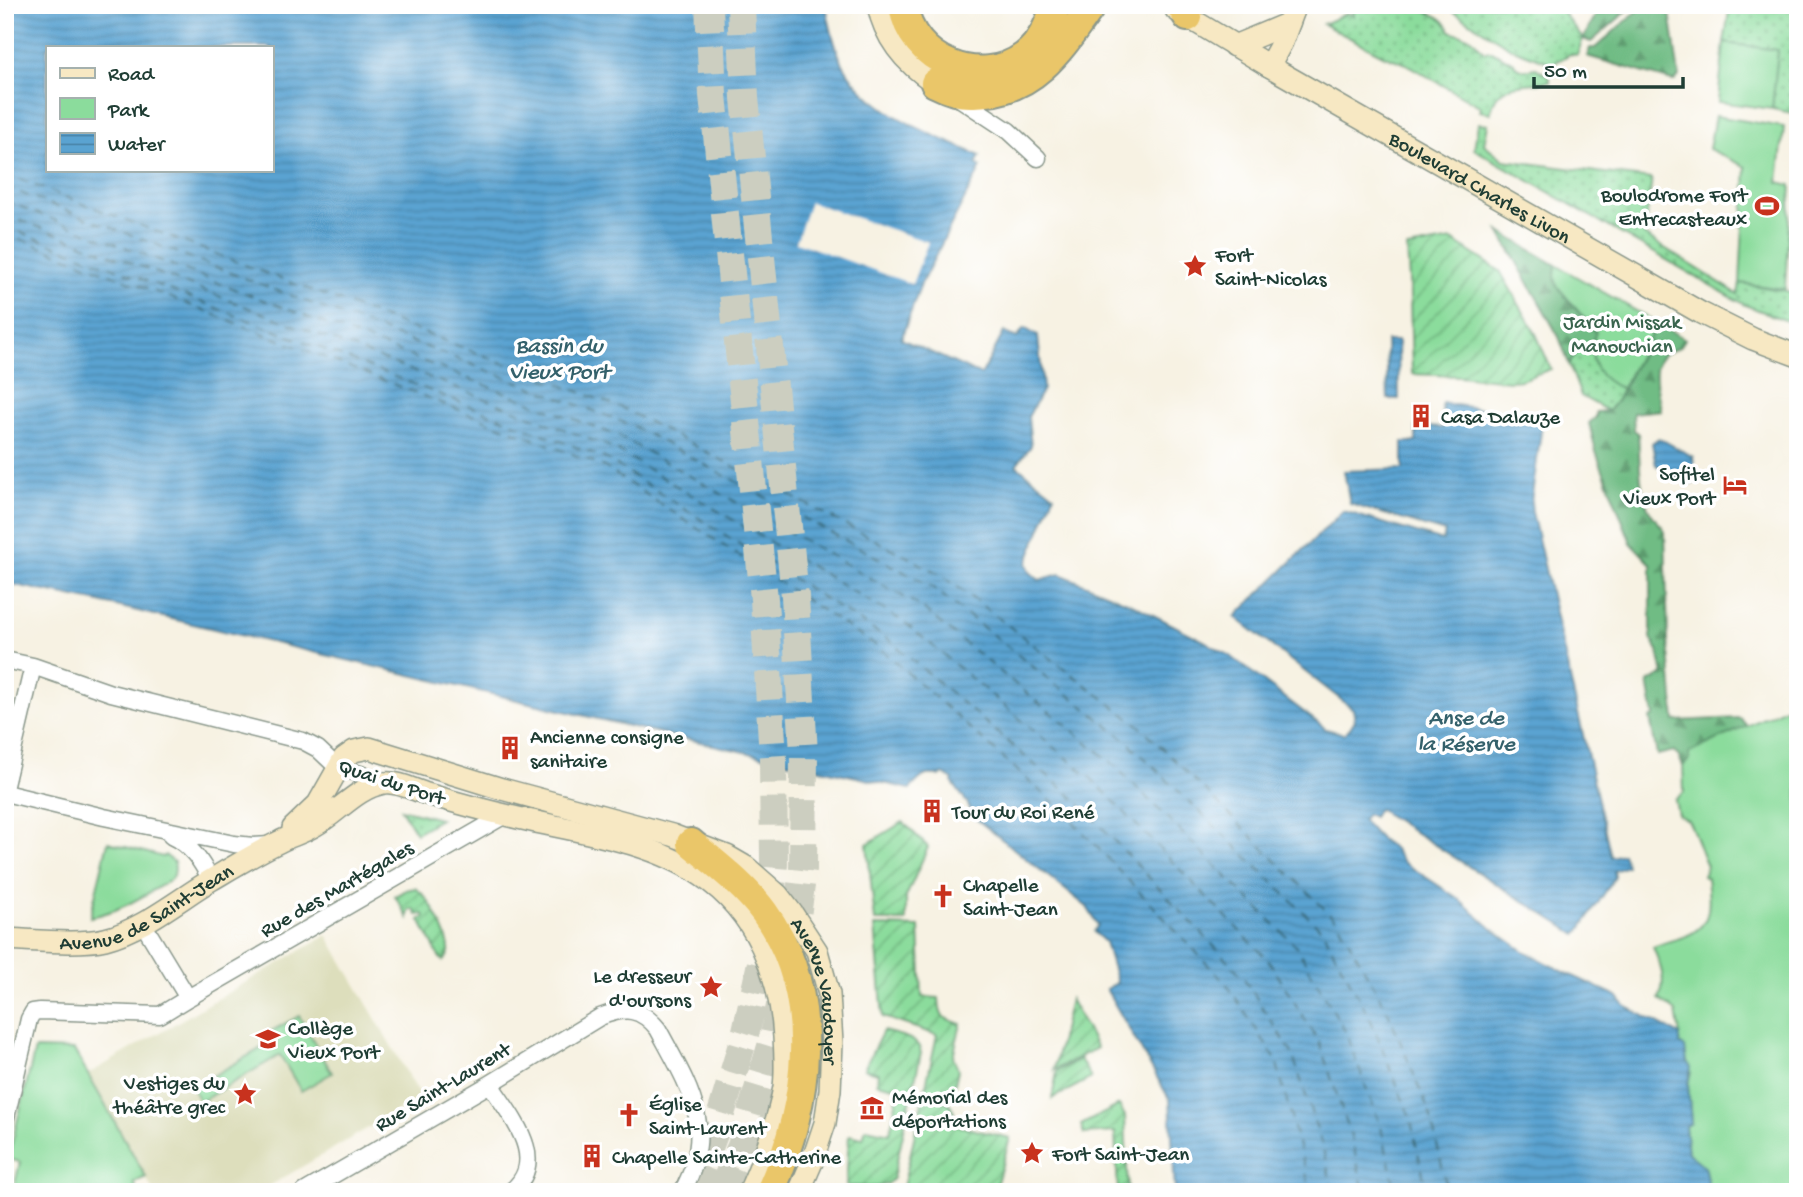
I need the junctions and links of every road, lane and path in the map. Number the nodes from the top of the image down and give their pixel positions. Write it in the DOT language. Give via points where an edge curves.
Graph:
graph roads {
  1 [pos="878,5"];
  2 [pos="902,5"];
  3 [pos="1056,5"];
  4 [pos="1092,5"];
  5 [pos="1178,9"];
  6 [pos="1292,14"];
  7 [pos="1234,46"];
  8 [pos="1269,65"];
  9 [pos="935,83"];
  10 [pos="1006,89"];
  11 [pos="1009,131"];
  12 [pos="1038,158"];
  13 [pos="1798,356"];
  14 [pos="5,660"];
  15 [pos="33,666"];
  16 [pos="337,767"];
  17 [pos="388,782"];
  18 [pos="5,785"];
  19 [pos="5,793"];
  20 [pos="505,815"];
  21 [pos="153,827"];
  22 [pos="277,843"];
  23 [pos="691,843"];
  24 [pos="701,875"];
  25 [pos="211,880"];
  26 [pos="142,922"];
  27 [pos="5,939"];
  28 [pos="188,998"];
  29 [pos="490,1084"];
  30 [pos="5,1122"];
  31 [pos="304,1192"];
  32 [pos="510,1192"];
  33 [pos="681,1192"];
  34 [pos="749,1192"];
  35 [pos="770,1192"];
  36 [pos="799,1192"];
  1 -- 9 [label="street" via="896,48"];
  2 -- 3 [label="highway" via="908,27 920,44 954,66 976,70 1009,65 1028,55 1048,27"];
  4 -- 10 [label="highway" via="1043,68"];
  5 -- 7 [label="street, Boulevard Charles Livon"];
  6 -- 7 [label="street"];
  6 -- 8 [label="street"];
  7 -- 8 [label="street, Boulevard Charles Livon"];
  8 -- 13 [label="street, Boulevard Charles Livon" via="1701,313"];
  9 -- 10 [label="highway" via="967,93"];
  9 -- 11 [label="street"];
  10 -- 11 [label="street" via="998,104"];
  11 -- 12 [label="street"];
  14 -- 15 [label="street, Quai du Port"];
  15 -- 16 [label="street, Quai du Port" via="111,693 303,741"];
  15 -- 18 [label="street"];
  16 -- 17 [label="street, Quai du Port"];
  16 -- 22 [label="street, Avenue de Saint-Jean" via="318,804"];
  16 -- 23 [label="street, Quai du Port" via="349,754 369,748"];
  17 -- 20 [label="street, Quai du Port"];
  17 -- 22 [label="street, Avenue de Saint-Jean" via="365,790 310,829"];
  19 -- 21 [label="street"];
  20 -- 24 [label="street, Quai du Port" via="644,848"];
  20 -- 28 [label="street, Rue des Martégales"];
  21 -- 22 [label="street" via="242,845"];
  21 -- 25 [label="street" via="194,851"];
  22 -- 25 [label="street, Avenue de Saint-Jean"];
  23 -- 35 [label="highway" via="763,910 786,949 802,1006 805,1044 796,1116"];
  23 -- 36 [label="street, Avenue Vaudoyer" via="746,867 778,895 817,951 824,971 832,1043 830,1090 821,1137"];
  24 -- 34 [label="street, Avenue Vaudoyer" via="733,902 752,927 773,972 783,1011 781,1099"];
  25 -- 26 [label="street, Avenue de Saint-Jean"];
  26 -- 27 [label="street, Avenue de Saint-Jean" via="104,939"];
  26 -- 28 [label="street"];
  28 -- 30 [label="street, Rue des Martégales" via="160,1015 33,1012"];
  29 -- 31 [label="street, Rue Saint-Laurent"];
  29 -- 32 [label="street" via="528,1152 524,1177"];
  29 -- 33 [label="street, Rue Saint-Laurent" via="600,1017 628,1010 650,1019 686,1081 699,1127 699,1144"];
}
